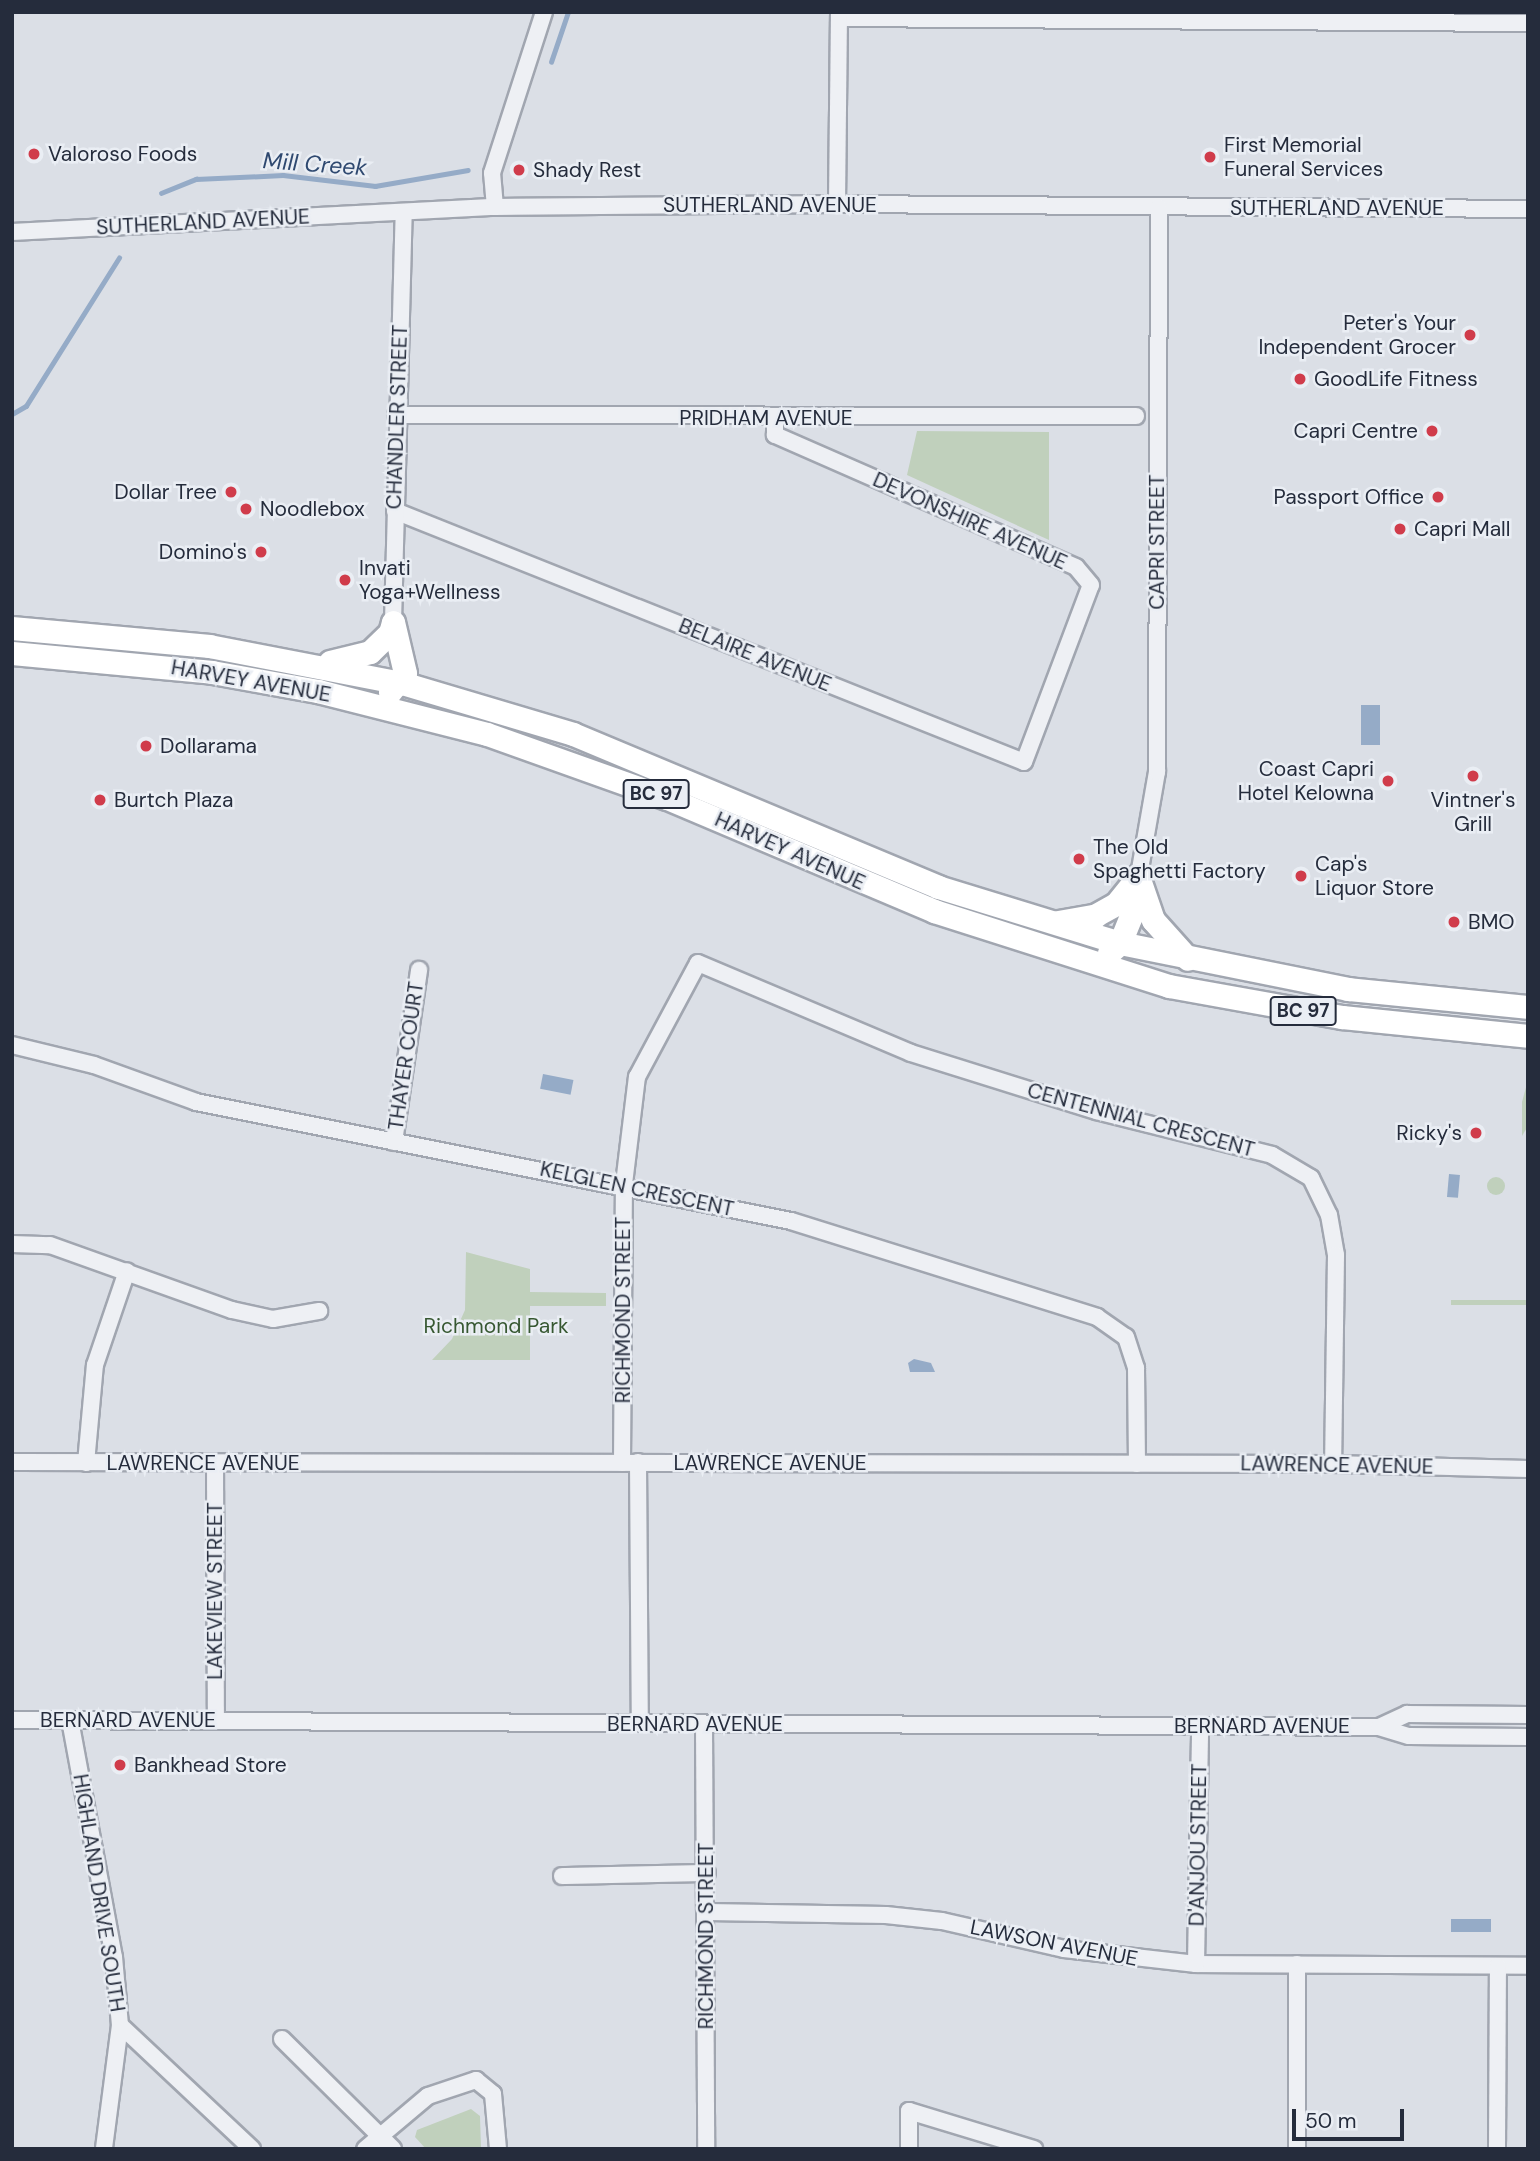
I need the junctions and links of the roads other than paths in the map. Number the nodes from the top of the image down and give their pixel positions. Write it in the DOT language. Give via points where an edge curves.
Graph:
graph roads {
  1 [pos="544,12"];
  2 [pos="839,15"];
  3 [pos="1270,16"];
  4 [pos="1528,23"];
  5 [pos="837,204"];
  6 [pos="495,207"];
  7 [pos="1159,207"];
  8 [pos="1528,209"];
  9 [pos="404,212"];
  10 [pos="12,232"];
  11 [pos="396,415"];
  12 [pos="1136,416"];
  13 [pos="775,418"];
  14 [pos="395,511"];
  15 [pos="393,622"];
  16 [pos="12,628"];
  17 [pos="12,653"];
  18 [pos="321,664"];
  19 [pos="1061,671"];
  20 [pos="401,683"];
  21 [pos="368,703"];
  22 [pos="1139,875"];
  23 [pos="1054,923"];
  24 [pos="1120,943"];
  25 [pos="1188,959"];
  26 [pos="1083,961"];
  27 [pos="698,963"];
  28 [pos="419,970"];
  29 [pos="1528,1007"];
  30 [pos="1528,1036"];
  31 [pos="12,1045"];
  32 [pos="394,1142"];
  33 [pos="624,1184"];
  34 [pos="12,1244"];
  35 [pos="127,1271"];
  36 [pos="319,1311"];
  37 [pos="12,1462"];
  38 [pos="86,1462"];
  39 [pos="630,1462"];
  40 [pos="215,1463"];
  41 [pos="1137,1464"];
  42 [pos="1333,1464"];
  43 [pos="1528,1469"];
  44 [pos="1528,1715"];
  45 [pos="12,1720"];
  46 [pos="70,1720"];
  47 [pos="216,1720"];
  48 [pos="640,1723"];
  49 [pos="704,1724"];
  50 [pos="1200,1726"];
  51 [pos="1378,1727"];
  52 [pos="1528,1737"];
  53 [pos="707,1873"];
  54 [pos="562,1876"];
  55 [pos="708,1912"];
  56 [pos="1196,1964"];
  57 [pos="1297,1964"];
  58 [pos="1498,1966"];
  59 [pos="1528,1966"];
  60 [pos="120,2025"];
  61 [pos="282,2039"];
  62 [pos="380,2136"];
  63 [pos="104,2149"];
  64 [pos="252,2149"];
  65 [pos="365,2149"];
  66 [pos="393,2149"];
  67 [pos="498,2149"];
  68 [pos="706,2149"];
  69 [pos="909,2149"];
  70 [pos="1034,2149"];
  71 [pos="1297,2149"];
  72 [pos="1497,2149"];
  1 -- 6 [label="street" via="492,173"];
  2 -- 3 [label="street"];
  2 -- 5 [label="street"];
  3 -- 4 [label="street"];
  5 -- 6 [label="street, SUTHERLAND AVENUE"];
  5 -- 7 [label="street, SUTHERLAND AVENUE"];
  6 -- 9 [label="street, SUTHERLAND AVENUE"];
  7 -- 8 [label="street, SUTHERLAND AVENUE"];
  7 -- 22 [label="street, CAPRI STREET" via="1157,772"];
  9 -- 10 [label="street, SUTHERLAND AVENUE"];
  9 -- 11 [label="street, CHANDLER STREET"];
  11 -- 13 [label="street, PRIDHAM AVENUE"];
  11 -- 14 [label="street, CHANDLER STREET"];
  12 -- 13 [label="street, PRIDHAM AVENUE"];
  13 -- 19 [label="street, DEVONSHIRE AVENUE" via="775,435 1076,567 1091,586"];
  14 -- 15 [label="street, CHANDLER STREET"];
  14 -- 19 [label="street, BELAIRE AVENUE" via="1024,762"];
  15 -- 18 [label="highway" via="390,633 370,652"];
  15 -- 20 [label="highway" via="403,655"];
  16 -- 18 [label="highway, HARVEY AVENUE / BC 97" via="209,646"];
  17 -- 21 [label="highway, HARVEY AVENUE / BC 97" via="212,672"];
  18 -- 20 [label="highway, HARVEY AVENUE / BC 97"];
  20 -- 21 [label="highway"];
  20 -- 23 [label="highway, HARVEY AVENUE / BC 97" via="488,706 624,753 938,887"];
  21 -- 26 [label="highway, HARVEY AVENUE / BC 97" via="572,761 934,912"];
  22 -- 23 [label="highway" via="1116,904 1096,915"];
  22 -- 24 [label="highway"];
  22 -- 25 [label="highway" via="1153,920"];
  23 -- 24 [label="highway, HARVEY AVENUE / BC 97"];
  24 -- 25 [label="highway, HARVEY AVENUE / BC 97"];
  24 -- 26 [label="highway" via="1107,955"];
  25 -- 29 [label="highway, HARVEY AVENUE / BC 97" via="1348,989"];
  26 -- 30 [label="highway, HARVEY AVENUE / BC 97" via="1169,986 1261,1005 1443,1030"];
  27 -- 33 [label="street, RICHMOND STREET" via="637,1077"];
  27 -- 42 [label="street, CENTENNIAL CRESCENT" via="911,1053 1096,1111 1272,1155 1311,1178 1329,1215 1336,1255"];
  28 -- 32 [label="street, THAYER COURT"];
  31 -- 32 [label="street, KELGLEN CRESCENT" via="94,1065 196,1102"];
  32 -- 33 [label="street, KELGLEN CRESCENT"];
  33 -- 39 [label="street, RICHMOND STREET"];
  33 -- 41 [label="street, KELGLEN CRESCENT" via="790,1221 1097,1317 1126,1337 1136,1368"];
  34 -- 35 [label="street" via="50,1245"];
  35 -- 36 [label="street" via="273,1319"];
  35 -- 38 [label="street" via="95,1365"];
  37 -- 38 [label="street, LAWRENCE AVENUE"];
  38 -- 40 [label="street, LAWRENCE AVENUE"];
  39 -- 40 [label="street, LAWRENCE AVENUE"];
  39 -- 41 [label="street, LAWRENCE AVENUE"];
  39 -- 48 [label="street, RICHMOND STREET"];
  40 -- 47 [label="street, LAKEVIEW STREET"];
  41 -- 42 [label="street, LAWRENCE AVENUE"];
  42 -- 43 [label="street, LAWRENCE AVENUE"];
  44 -- 51 [label="street, BERNARD AVENUE" via="1406,1714"];
  45 -- 46 [label="street, BERNARD AVENUE"];
  46 -- 47 [label="street, BERNARD AVENUE"];
  46 -- 60 [label="street, HIGHLAND DRIVE SOUTH" via="114,1957"];
  47 -- 48 [label="street, BERNARD AVENUE"];
  48 -- 49 [label="street, BERNARD AVENUE"];
  49 -- 50 [label="street, BERNARD AVENUE"];
  49 -- 53 [label="street, RICHMOND STREET"];
  50 -- 51 [label="street, BERNARD AVENUE"];
  50 -- 56 [label="street, D'ANJOU STREET"];
  51 -- 52 [label="street, BERNARD AVENUE" via="1409,1736"];
  53 -- 54 [label="street"];
  53 -- 55 [label="street, RICHMOND STREET"];
  55 -- 56 [label="street, LAWSON AVENUE" via="897,1916 942,1921 1064,1949"];
  55 -- 68 [label="street, RICHMOND STREET"];
  56 -- 57 [label="street, LAWSON AVENUE"];
  57 -- 58 [label="street, LAWSON AVENUE"];
  57 -- 71 [label="street"];
  58 -- 59 [label="street, LAWSON AVENUE"];
  58 -- 72 [label="street"];
  60 -- 63 [label="street, HIGHLAND DRIVE SOUTH"];
  60 -- 64 [label="street"];
  61 -- 62 [label="street"];
  62 -- 65 [label="street"];
  62 -- 66 [label="street"];
  62 -- 67 [label="street" via="428,2096 476,2080 493,2094"];
  69 -- 70 [label="street" via="909,2111"];
}
